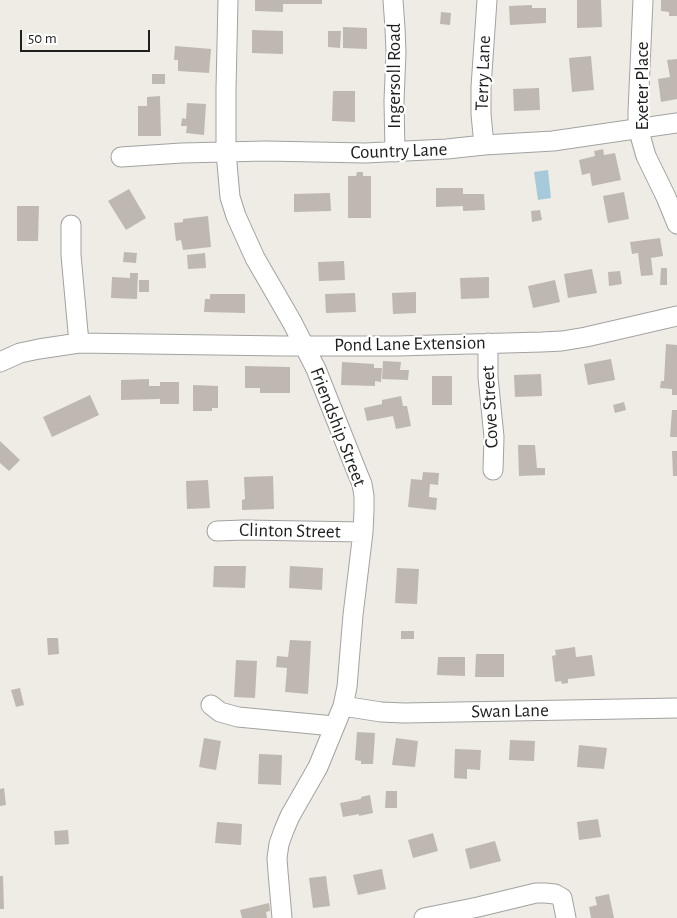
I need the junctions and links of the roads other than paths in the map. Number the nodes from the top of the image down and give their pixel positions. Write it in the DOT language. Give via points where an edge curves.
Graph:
graph roads {
  1 [pos="228,0"];
  2 [pos="393,0"];
  3 [pos="487,0"];
  4 [pos="643,0"];
  5 [pos="677,123"];
  6 [pos="638,128"];
  7 [pos="484,145"];
  8 [pos="226,152"];
  9 [pos="394,152"];
  10 [pos="121,158"];
  11 [pos="677,224"];
  12 [pos="71,225"];
  13 [pos="677,316"];
  14 [pos="79,343"];
  15 [pos="488,343"];
  16 [pos="305,346"];
  17 [pos="0,362"];
  18 [pos="493,470"];
  19 [pos="217,531"];
  20 [pos="363,532"];
  21 [pos="211,706"];
  22 [pos="343,706"];
  23 [pos="677,708"];
  24 [pos="334,726"];
  25 [pos="477,913"];
  26 [pos="282,918"];
  27 [pos="424,918"];
  28 [pos="566,918"];
  1 -- 8 [label="street, Friendship Street"];
  2 -- 9 [label="street, Ingersoll Road" via="396,52"];
  3 -- 7 [label="street, Terry Lane" via="481,87"];
  4 -- 6 [label="street, Exeter Place"];
  5 -- 6 [label="street, Country Lane"];
  6 -- 7 [label="street, Country Lane" via="552,141"];
  6 -- 11 [label="street, Exeter Place" via="646,156"];
  7 -- 9 [label="street, Country Lane"];
  8 -- 9 [label="street, Country Lane"];
  8 -- 10 [label="street, Country Lane"];
  8 -- 16 [label="street, Friendship Street" via="230,197 236,216 255,258"];
  12 -- 14 [label="street"];
  13 -- 15 [label="street, Pond Lane Extension" via="562,341"];
  14 -- 16 [label="street, Pond Lane Extension"];
  14 -- 17 [label="street, Pond Lane Extension" via="39,348"];
  15 -- 16 [label="street, Pond Lane Extension"];
  15 -- 18 [label="street, Cove Street"];
  16 -- 20 [label="street, Friendship Street" via="362,484"];
  19 -- 20 [label="street, Clinton Street"];
  20 -- 22 [label="street, Friendship Street"];
  21 -- 24 [label="street" via="238,717"];
  22 -- 23 [label="street, Swan Lane" via="404,713"];
  22 -- 24 [label="street, Friendship Street"];
  24 -- 26 [label="street, Friendship Street" via="318,767 290,816 279,844 277,865"];
  25 -- 27 [label="street"];
  25 -- 28 [label="street" via="536,893 545,893 562,898"];
}
